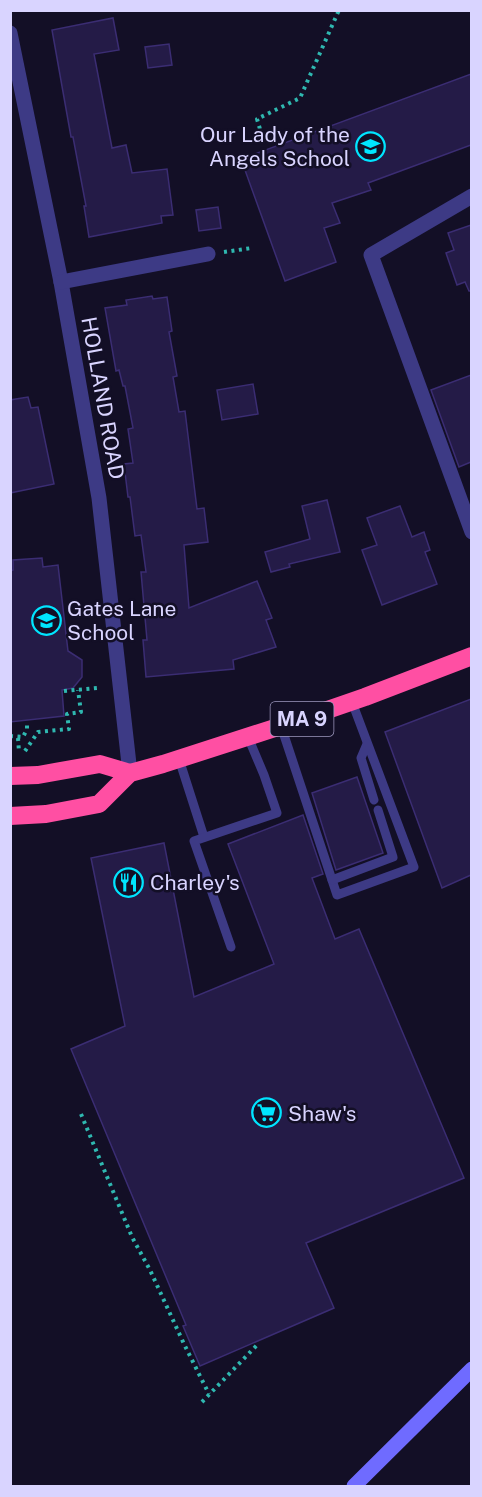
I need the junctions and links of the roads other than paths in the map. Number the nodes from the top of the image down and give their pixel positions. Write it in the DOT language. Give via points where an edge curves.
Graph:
graph roads {
  1 [pos="10,33"];
  2 [pos="471,196"];
  3 [pos="208,254"];
  4 [pos="61,282"];
  5 [pos="466,501"];
  6 [pos="471,532"];
  7 [pos="471,656"];
  8 [pos="352,702"];
  9 [pos="281,726"];
  10 [pos="248,737"];
  11 [pos="367,744"];
  12 [pos="179,759"];
  13 [pos="130,773"];
  14 [pos="10,776"];
  15 [pos="374,800"];
  16 [pos="378,810"];
  17 [pos="10,816"];
  18 [pos="204,837"];
  19 [pos="332,880"];
  20 [pos="231,947"];
  21 [pos="471,1369"];
  22 [pos="354,1486"];
  1 -- 4 [label="street, HOLLAND ROAD"];
  2 -- 5 [label="street" via="371,255"];
  3 -- 4 [label="street"];
  4 -- 13 [label="street, HOLLAND ROAD" via="99,498"];
  5 -- 6 [label="street"];
  7 -- 8 [label="highway, MA 9"];
  8 -- 9 [label="highway, MA 9"];
  8 -- 11 [label="lane"];
  9 -- 10 [label="highway, MA 9"];
  9 -- 19 [label="lane"];
  10 -- 12 [label="highway, MA 9"];
  10 -- 18 [label="lane" via="277,813"];
  11 -- 15 [label="lane" via="361,758"];
  11 -- 19 [label="lane" via="414,867 337,895"];
  12 -- 13 [label="highway, MA 9"];
  12 -- 18 [label="lane"];
  13 -- 14 [label="highway" via="100,764"];
  13 -- 17 [label="highway, MA 9" via="99,804"];
  16 -- 19 [label="lane" via="393,857"];
  18 -- 20 [label="lane" via="194,841"];
  21 -- 22 [label="main road"];
}
